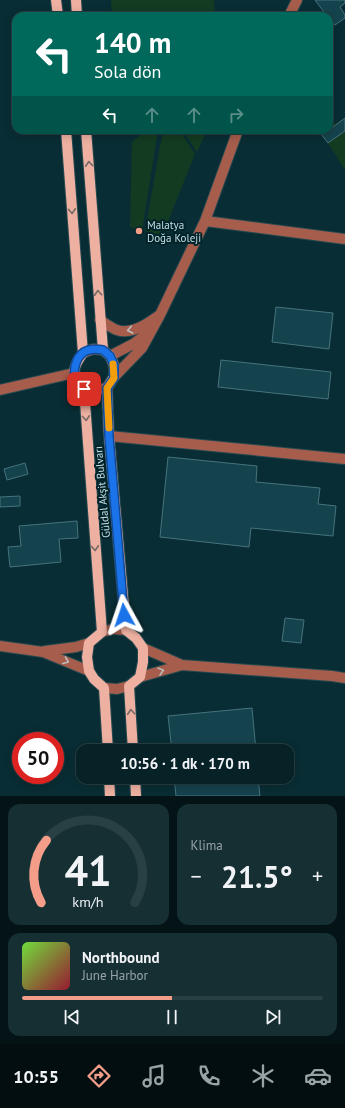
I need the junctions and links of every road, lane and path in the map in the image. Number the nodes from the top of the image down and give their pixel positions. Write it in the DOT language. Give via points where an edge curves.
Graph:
graph roads {
  1 [pos="56,0"];
  2 [pos="76,0"];
  3 [pos="297,0"];
  4 [pos="58,12"];
  5 [pos="77,12"];
  6 [pos="291,12"];
  7 [pos="66,134"];
  8 [pos="86,134"];
  9 [pos="237,134"];
  10 [pos="205,221"];
  11 [pos="345,239"];
  12 [pos="160,315"];
  13 [pos="100,320"];
  14 [pos="152,331"];
  15 [pos="83,353"];
  16 [pos="106,353"];
  17 [pos="74,374"];
  18 [pos="114,378"];
  19 [pos="107,388"];
  20 [pos="84,389"];
  21 [pos="0,390"];
  22 [pos="109,436"];
  23 [pos="345,459"];
  24 [pos="126,630"];
  25 [pos="102,632"];
  26 [pos="90,643"];
  27 [pos="0,646"];
  28 [pos="143,648"];
  29 [pos="43,652"];
  30 [pos="182,665"];
  31 [pos="89,671"];
  32 [pos="140,677"];
  33 [pos="345,678"];
  34 [pos="130,686"];
  35 [pos="104,688"];
  36 [pos="108,744"];
  37 [pos="134,744"];
  38 [pos="109,784"];
  39 [pos="135,784"];
  40 [pos="110,796"];
  41 [pos="136,796"];
  1 -- 4 [label="main road"];
  2 -- 5 [label="main road"];
  3 -- 6 [label="street"];
  7 -- 15 [label="main road, one-way"];
  13 -- 8 [label="main road, one-way"];
  9 -- 10 [label="street"];
  10 -- 11 [label="street"];
  10 -- 12 [label="street"];
  12 -- 13 [label="street, one-way" via="144,326 130,331 117,331"];
  12 -- 14 [label="street"];
  13 -- 16 [label="main road"];
  14 -- 16 [label="street" via="134,344"];
  14 -- 18 [label="street" via="142,348"];
  15 -- 16 [label="street" via="93,349"];
  15 -- 17 [label="main road" via="76,362"];
  16 -- 18 [label="main road" via="114,365"];
  17 -- 20 [label="main road, Güldal Akşit Bulvarı"];
  17 -- 21 [label="street"];
  18 -- 19 [label="main road"];
  19 -- 20 [label="street"];
  19 -- 22 [label="main road, Güldal Akşit Bulvarı"];
  20 -- 25 [label="main road, Güldal Akşit Bulvarı, one-way"];
  22 -- 23 [label="street"];
  22 -- 24 [label="main road, Güldal Akşit Bulvarı"];
  24 -- 25 [label="street" via="113,629"];
  24 -- 28 [label="main road"];
  25 -- 26 [label="main road"];
  26 -- 29 [label="street"];
  26 -- 31 [label="main road" via="87,657"];
  27 -- 29 [label="street"];
  28 -- 30 [label="street"];
  28 -- 32 [label="main road" via="144,662"];
  29 -- 31 [label="street, one-way"];
  32 -- 30 [label="street, one-way"];
  30 -- 33 [label="street"];
  31 -- 35 [label="main road"];
  32 -- 34 [label="main road"];
  34 -- 35 [label="street"];
  37 -- 34 [label="main road, one-way"];
  35 -- 36 [label="main road"];
  38 -- 40 [label="main road"];
  39 -- 41 [label="main road"];
}
